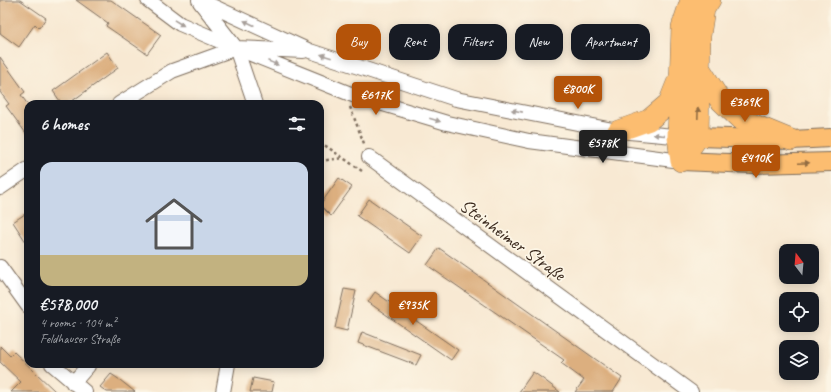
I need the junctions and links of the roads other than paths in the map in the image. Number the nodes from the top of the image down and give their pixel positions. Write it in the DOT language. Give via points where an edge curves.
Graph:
graph roads {
  1 [pos="148,0"];
  2 [pos="199,0"];
  3 [pos="691,0"];
  4 [pos="710,0"];
  5 [pos="236,48"];
  6 [pos="310,51"];
  7 [pos="700,69"];
  8 [pos="678,81"];
  9 [pos="125,100"];
  10 [pos="254,100"];
  11 [pos="618,131"];
  12 [pos="688,137"];
  13 [pos="831,138"];
  14 [pos="792,140"];
  15 [pos="369,157"];
  16 [pos="681,161"];
  17 [pos="831,162"];
  18 [pos="24,172"];
  19 [pos="0,188"];
  20 [pos="0,267"];
  21 [pos="24,300"];
  22 [pos="56,368"];
  23 [pos="86,368"];
  24 [pos="227,368"];
  25 [pos="73,383"];
  26 [pos="85,392"];
  27 [pos="223,392"];
  28 [pos="691,392"];
  1 -- 5 [label="street, one-way" via="180,24"];
  2 -- 5 [label="street"];
  6 -- 2 [label="street, one-way"];
  3 -- 8 [label="highway" via="682,27"];
  4 -- 7 [label="highway" via="704,9 700,36"];
  5 -- 6 [label="street"];
  5 -- 9 [label="street" via="172,71"];
  5 -- 10 [label="street"];
  5 -- 16 [label="street, one-way" via="344,91 447,123 529,141"];
  11 -- 6 [label="street, one-way" via="456,99"];
  12 -- 7 [label="highway, one-way"];
  7 -- 14 [label="highway" via="720,100 740,119"];
  8 -- 11 [label="highway" via="669,103 649,120"];
  8 -- 12 [label="highway"];
  12 -- 11 [label="street, one-way"];
  12 -- 14 [label="main road"];
  12 -- 16 [label="highway"];
  13 -- 14 [label="main road"];
  15 -- 28 [label="street, Steinheimer Straße"];
  16 -- 17 [label="main road, one-way" via="753,164"];
  18 -- 19 [label="street"];
  20 -- 21 [label="street"];
  22 -- 25 [label="street"];
  23 -- 25 [label="street"];
  24 -- 27 [label="street"];
  25 -- 26 [label="street"];
}
